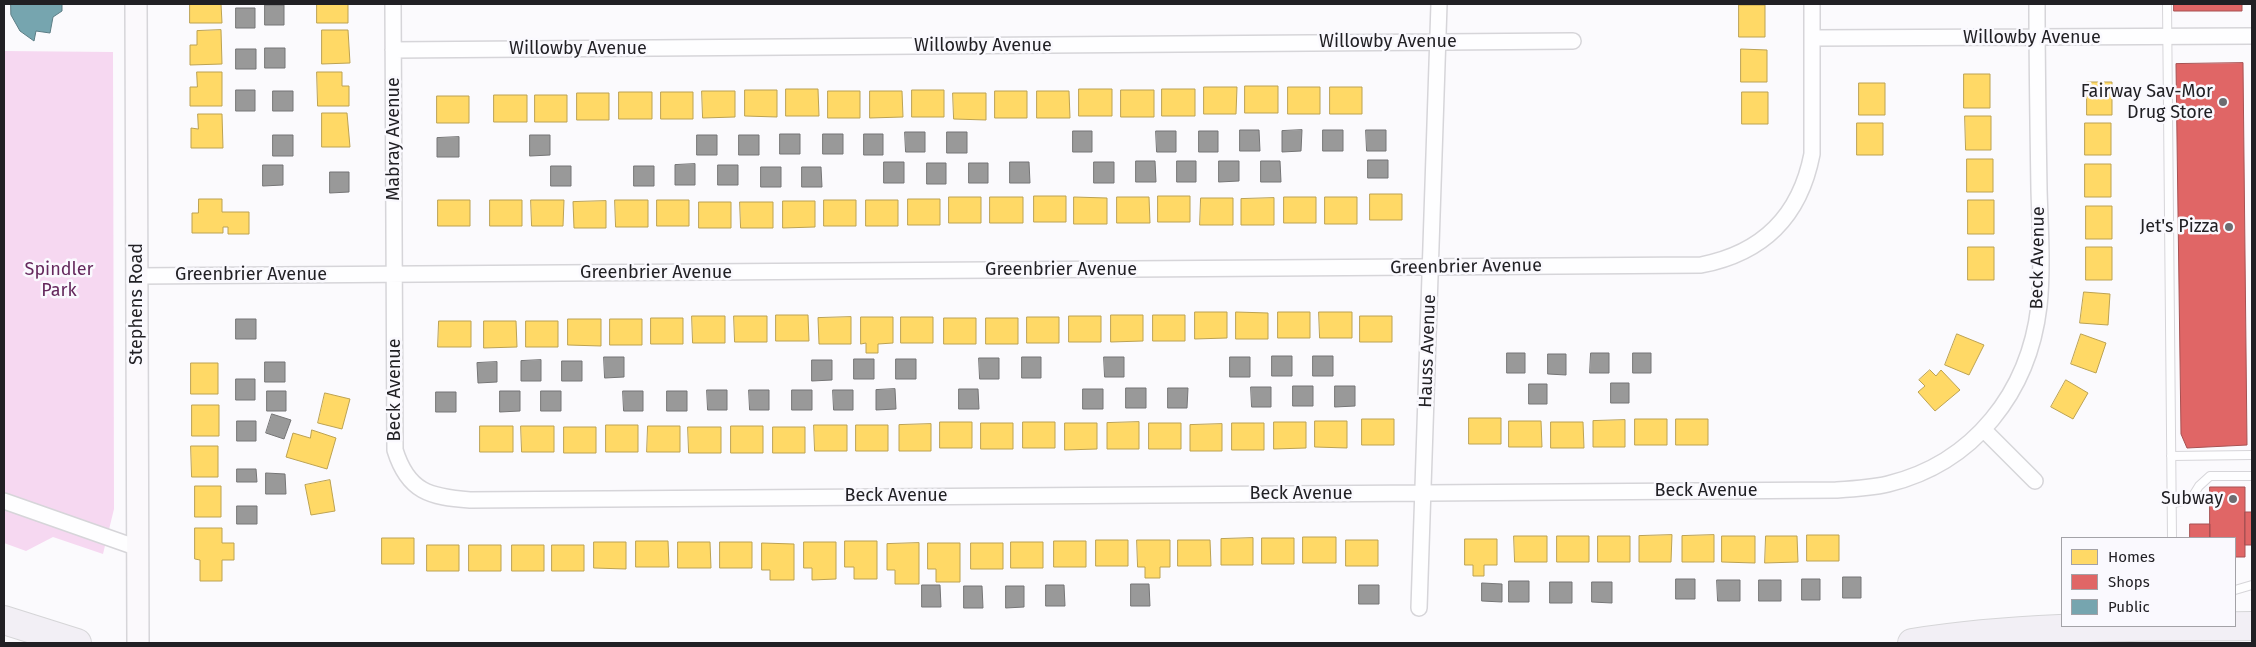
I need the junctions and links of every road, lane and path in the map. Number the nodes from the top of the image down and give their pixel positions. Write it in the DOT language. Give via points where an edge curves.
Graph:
graph roads {
  1 [pos="136,4"];
  2 [pos="393,4"];
  3 [pos="1439,4"];
  4 [pos="1812,4"];
  5 [pos="2037,4"];
  6 [pos="2167,4"];
  7 [pos="2252,36"];
  8 [pos="2167,37"];
  9 [pos="1812,38"];
  10 [pos="2037,38"];
  11 [pos="1573,41"];
  12 [pos="1437,42"];
  13 [pos="393,50"];
  14 [pos="1430,267"];
  15 [pos="394,275"];
  16 [pos="136,276"];
  17 [pos="1984,430"];
  18 [pos="2252,455"];
  19 [pos="2171,456"];
  20 [pos="2252,476"];
  21 [pos="2035,481"];
  22 [pos="1424,493"];
  23 [pos="4,501"];
  24 [pos="2171,504"];
  25 [pos="2172,537"];
  26 [pos="138,548"];
  27 [pos="2252,585"];
  28 [pos="2236,590"];
  29 [pos="1420,608"];
  30 [pos="4,620"];
  31 [pos="2252,626"];
  32 [pos="2132,635"];
  33 [pos="77,643"];
  34 [pos="138,643"];
  35 [pos="1912,643"];
  1 -- 16 [label="street, Stephens Road"];
  2 -- 13 [label="street, Mabray Avenue"];
  3 -- 12 [label="street, Hauss Avenue"];
  4 -- 9 [label="street, Greenbrier Avenue"];
  5 -- 10 [label="street"];
  6 -- 8 [label="lane"];
  7 -- 8 [label="street, Willowby Avenue"];
  8 -- 10 [label="street, Willowby Avenue"];
  8 -- 19 [label="lane"];
  9 -- 10 [label="street, Willowby Avenue"];
  9 -- 14 [label="street, Greenbrier Avenue" via="1813,134 1809,173 1781,224 1752,247 1729,258 1701,265"];
  10 -- 17 [label="street, Beck Avenue" via="2039,306 2033,343 2021,375 2004,405"];
  11 -- 12 [label="street, Willowby Avenue"];
  12 -- 13 [label="street, Willowby Avenue"];
  12 -- 14 [label="street, Hauss Avenue"];
  13 -- 15 [label="street, Mabray Avenue"];
  14 -- 15 [label="street, Greenbrier Avenue"];
  14 -- 22 [label="street, Hauss Avenue"];
  15 -- 16 [label="street, Greenbrier Avenue"];
  15 -- 22 [label="street, Beck Avenue" via="395,450 406,477 430,494 443,498"];
  16 -- 26 [label="street, Stephens Road"];
  17 -- 21 [label="street"];
  17 -- 22 [label="street, Beck Avenue" via="1965,447 1922,472 1868,488"];
  18 -- 19 [label="lane"];
  19 -- 24 [label="lane"];
  20 -- 24 [label="lane" via="2210,476 2191,499"];
  22 -- 29 [label="street, Hauss Avenue"];
  23 -- 26 [label="street"];
  24 -- 25 [label="lane"];
  26 -- 34 [label="street, Stephens Road"];
  27 -- 28 [label="lane"];
  30 -- 33 [label="highway"];
  31 -- 32 [label="highway"];
  32 -- 35 [label="highway" via="2087,627 2015,631"];
}
